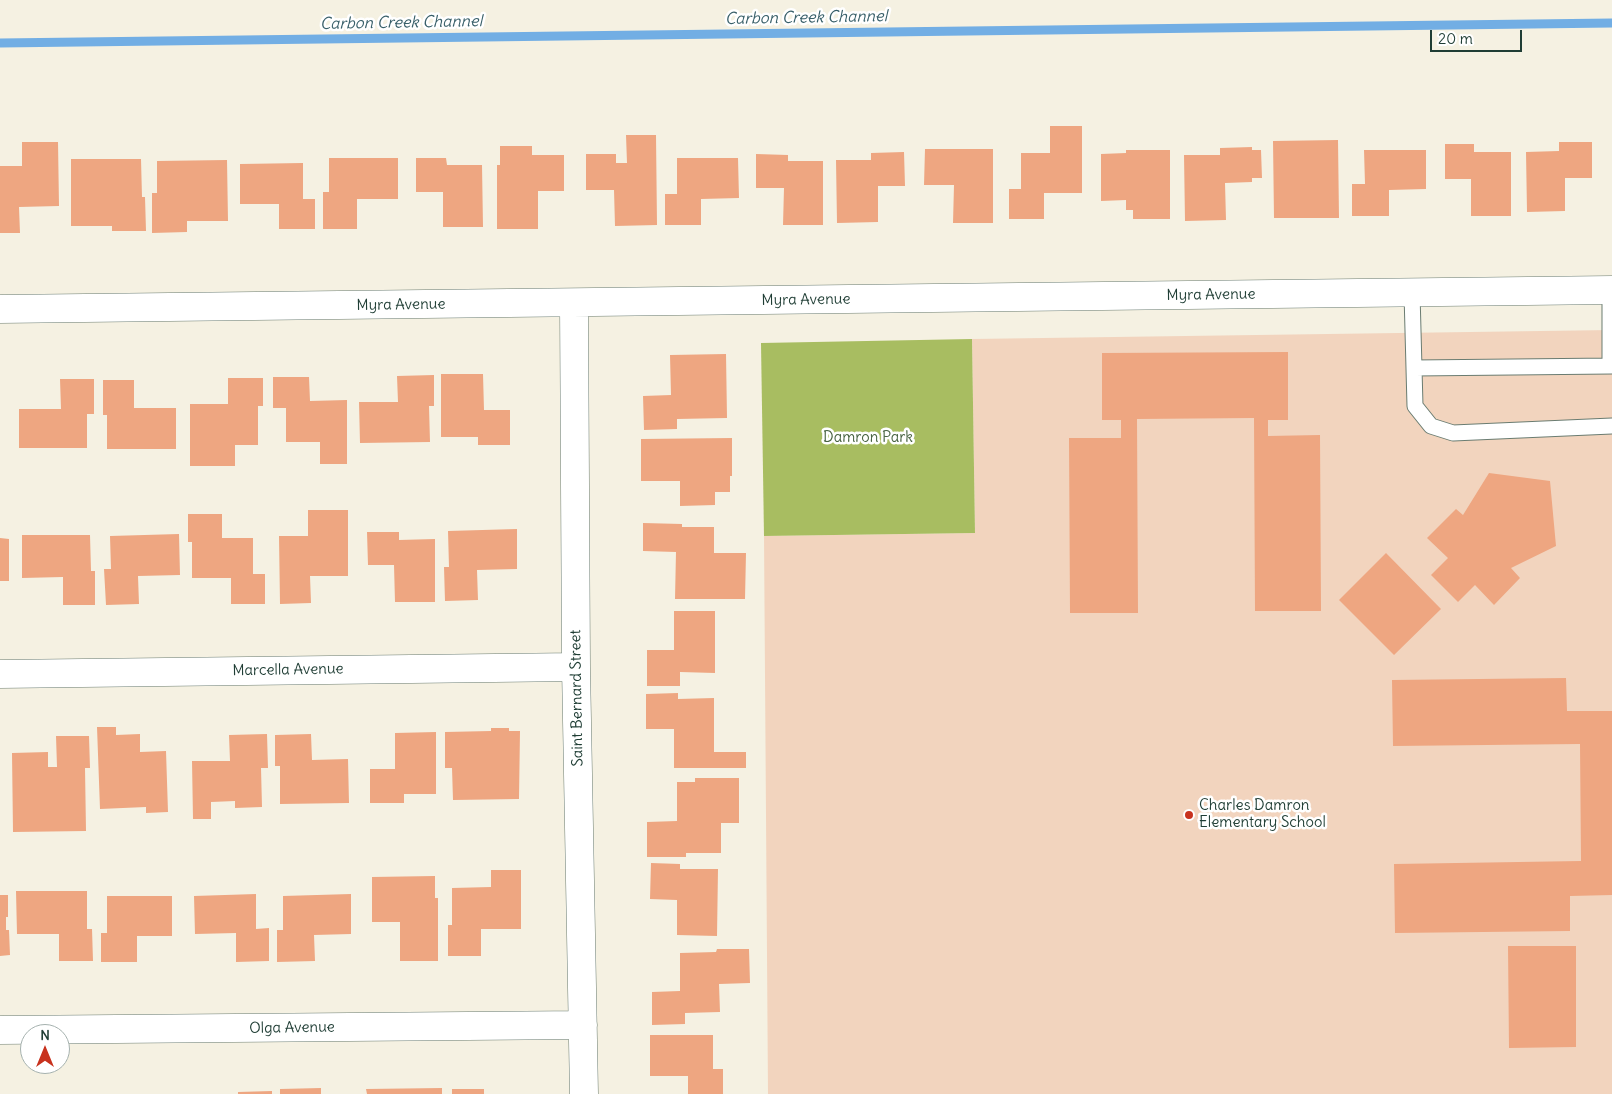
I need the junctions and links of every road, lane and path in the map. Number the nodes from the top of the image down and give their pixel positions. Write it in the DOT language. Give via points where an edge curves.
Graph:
graph roads {
  1 [pos="1611,290"];
  2 [pos="1412,293"];
  3 [pos="574,303"];
  4 [pos="0,309"];
  5 [pos="1611,365"];
  6 [pos="1414,368"];
  7 [pos="1612,426"];
  8 [pos="576,667"];
  9 [pos="0,674"];
  10 [pos="583,1025"];
  11 [pos="0,1030"];
  12 [pos="584,1094"];
  1 -- 2 [label="street, Myra Avenue"];
  1 -- 5 [label="lane"];
  2 -- 3 [label="street, Myra Avenue"];
  2 -- 6 [label="lane"];
  3 -- 4 [label="street, Myra Avenue"];
  3 -- 8 [label="street, Saint Bernard Street"];
  5 -- 6 [label="lane"];
  6 -- 7 [label="lane" via="1415,406 1431,426 1453,433"];
  8 -- 9 [label="street, Marcella Avenue"];
  8 -- 10 [label="street, Saint Bernard Street"];
  10 -- 11 [label="street, Olga Avenue"];
  10 -- 12 [label="street, Saint Bernard Street"];
}
